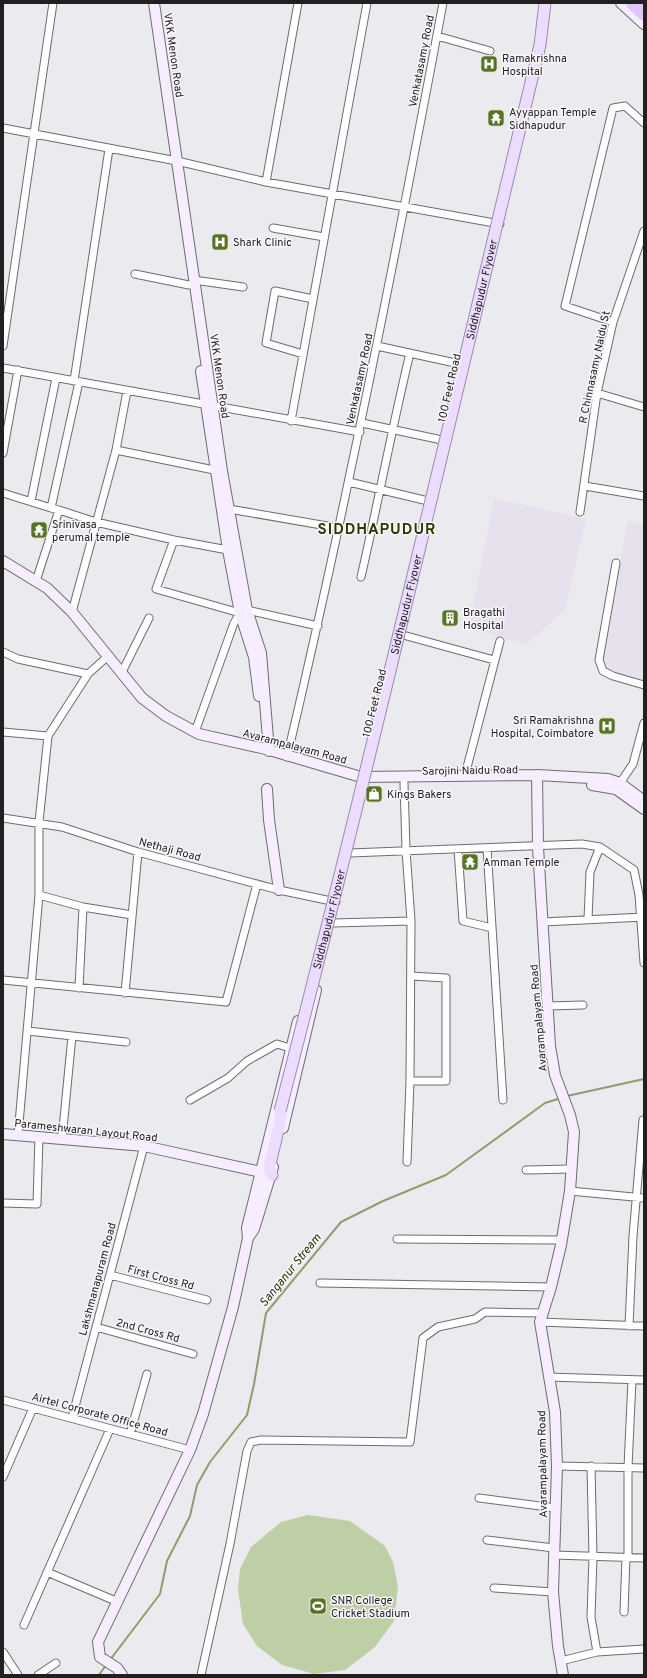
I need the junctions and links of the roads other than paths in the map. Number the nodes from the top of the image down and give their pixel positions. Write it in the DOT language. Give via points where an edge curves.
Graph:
graph roads {
  1 [pos="53,3"];
  2 [pos="149,3"];
  3 [pos="154,3"];
  4 [pos="298,3"];
  5 [pos="367,3"];
  6 [pos="443,3"];
  7 [pos="540,3"];
  8 [pos="545,3"];
  9 [pos="550,3"];
  10 [pos="620,3"];
  11 [pos="632,3"];
  12 [pos="644,14"];
  13 [pos="644,24"];
  14 [pos="437,36"];
  15 [pos="490,51"];
  16 [pos="644,123"];
  17 [pos="3,128"];
  18 [pos="33,133"];
  19 [pos="109,149"];
  20 [pos="174,160"];
  21 [pos="266,182"];
  22 [pos="332,194"];
  23 [pos="405,206"];
  24 [pos="497,223"];
  25 [pos="273,228"];
  26 [pos="644,231"];
  27 [pos="324,237"];
  28 [pos="135,274"];
  29 [pos="192,282"];
  30 [pos="242,286"];
  31 [pos="313,299"];
  32 [pos="613,322"];
  33 [pos="3,346"];
  34 [pos="377,346"];
  35 [pos="410,353"];
  36 [pos="303,354"];
  37 [pos="460,364"];
  38 [pos="3,368"];
  39 [pos="18,370"];
  40 [pos="56,378"];
  41 [pos="76,382"];
  42 [pos="127,392"];
  43 [pos="597,393"];
  44 [pos="209,403"];
  45 [pos="644,407"];
  46 [pos="291,421"];
  47 [pos="362,423"];
  48 [pos="392,429"];
  49 [pos="360,432"];
  50 [pos="442,440"];
  51 [pos="116,450"];
  52 [pos="3,454"];
  53 [pos="218,471"];
  54 [pos="349,482"];
  55 [pos="585,486"];
  56 [pos="381,491"];
  57 [pos="3,492"];
  58 [pos="644,496"];
  59 [pos="31,501"];
  60 [pos="428,501"];
  61 [pos="51,508"];
  62 [pos="229,509"];
  63 [pos="59,510"];
  64 [pos="580,512"];
  65 [pos="96,522"];
  66 [pos="339,528"];
  67 [pos="174,540"];
  68 [pos="228,550"];
  69 [pos="3,561"];
  70 [pos="616,563"];
  71 [pos="361,578"];
  72 [pos="36,581"];
  73 [pos="72,612"];
  74 [pos="243,612"];
  75 [pos="149,618"];
  76 [pos="318,626"];
  77 [pos="403,635"];
  78 [pos="500,641"];
  79 [pos="3,652"];
  80 [pos="107,657"];
  81 [pos="494,660"];
  82 [pos="88,674"];
  83 [pos="121,674"];
  84 [pos="644,685"];
  85 [pos="644,723"];
  86 [pos="3,732"];
  87 [pos="195,732"];
  88 [pos="48,736"];
  89 [pos="267,750"];
  90 [pos="287,757"];
  91 [pos="465,776"];
  92 [pos="365,779"];
  93 [pos="537,779"];
  94 [pos="404,783"];
  95 [pos="618,786"];
  96 [pos="267,789"];
  97 [pos="644,801"];
  98 [pos="644,809"];
  99 [pos="3,818"];
  100 [pos="39,822"];
  101 [pos="538,847"];
  102 [pos="487,848"];
  103 [pos="600,848"];
  104 [pos="458,849"];
  105 [pos="406,850"];
  106 [pos="138,852"];
  107 [pos="350,853"];
  108 [pos="257,884"];
  109 [pos="279,890"];
  110 [pos="39,895"];
  111 [pos="334,902"];
  112 [pos="83,907"];
  113 [pos="132,915"];
  114 [pos="642,917"];
  115 [pos="588,919"];
  116 [pos="412,921"];
  117 [pos="333,922"];
  118 [pos="543,922"];
  119 [pos="492,928"];
  120 [pos="644,963"];
  121 [pos="411,976"];
  122 [pos="3,980"];
  123 [pos="32,983"];
  124 [pos="79,988"];
  125 [pos="125,993"];
  126 [pos="583,1004"];
  127 [pos="548,1006"];
  128 [pos="28,1031"];
  129 [pos="72,1036"];
  130 [pos="126,1042"];
  131 [pos="290,1048"];
  132 [pos="410,1081"];
  133 [pos="190,1100"];
  134 [pos="503,1100"];
  135 [pos="643,1120"];
  136 [pos="3,1134"];
  137 [pos="18,1135"];
  138 [pos="39,1137"];
  139 [pos="274,1137"];
  140 [pos="62,1139"];
  141 [pos="144,1146"];
  142 [pos="264,1155"];
  143 [pos="407,1162"];
  144 [pos="571,1169"];
  145 [pos="526,1170"];
  146 [pos="266,1174"];
  147 [pos="570,1191"];
  148 [pos="636,1197"];
  149 [pos="644,1198"];
  150 [pos="3,1203"];
  151 [pos="397,1239"];
  152 [pos="562,1240"];
  153 [pos="110,1275"];
  154 [pos="320,1282"];
  155 [pos="551,1287"];
  156 [pos="207,1300"];
  157 [pos="540,1318"];
  158 [pos="629,1326"];
  159 [pos="644,1326"];
  160 [pos="96,1327"];
  161 [pos="194,1354"];
  162 [pos="147,1374"];
  163 [pos="548,1377"];
  164 [pos="632,1380"];
  165 [pos="644,1380"];
  166 [pos="3,1400"];
  167 [pos="33,1408"];
  168 [pos="72,1418"];
  169 [pos="110,1429"];
  170 [pos="130,1434"];
  171 [pos="190,1450"];
  172 [pos="557,1466"];
  173 [pos="591,1466"];
  174 [pos="628,1467"];
  175 [pos="644,1468"];
  176 [pos="3,1477"];
  177 [pos="479,1498"];
  178 [pos="555,1508"];
  179 [pos="487,1540"];
  180 [pos="554,1552"];
  181 [pos="593,1557"];
  182 [pos="627,1558"];
  183 [pos="644,1558"];
  184 [pos="47,1572"];
  185 [pos="494,1588"];
  186 [pos="553,1592"];
  187 [pos="118,1602"];
  188 [pos="624,1612"];
  189 [pos="24,1625"];
  190 [pos="644,1649"];
  191 [pos="3,1652"];
  192 [pos="597,1652"];
  193 [pos="561,1661"];
  194 [pos="56,1663"];
  195 [pos="119,1672"];
  196 [pos="18,1675"];
  197 [pos="38,1675"];
  198 [pos="201,1675"];
  199 [pos="563,1675"];
  1 -- 18 [label="street"];
  2 -- 20 [label="street, VKK Menon Road"];
  3 -- 20 [label="street, VKK Menon Road"];
  4 -- 21 [label="street"];
  5 -- 22 [label="street"];
  6 -- 14 [label="street, Venkatasamy Road"];
  7 -- 24 [label="street, 100 Feet Road" via="537,40"];
  8 -- 139 [label="main road, Siddhapudur Flyover, bridge" via="540,45 451,420"];
  9 -- 24 [label="street, 100 Feet Road" via="543,45"];
  10 -- 13 [label="street"];
  11 -- 12 [label="highway"];
  14 -- 15 [label="street"];
  14 -- 23 [label="street, Venkatasamy Road"];
  16 -- 32 [label="street" via="626,106 613,108 565,306"];
  17 -- 18 [label="street"];
  18 -- 19 [label="street"];
  18 -- 33 [label="street"];
  19 -- 20 [label="street"];
  19 -- 41 [label="street"];
  20 -- 21 [label="street"];
  20 -- 29 [label="street, VKK Menon Road"];
  21 -- 22 [label="street"];
  22 -- 23 [label="street"];
  22 -- 27 [label="street"];
  23 -- 24 [label="street"];
  23 -- 34 [label="street, Venkatasamy Road"];
  24 -- 37 [label="street, 100 Feet Road"];
  24 -- 77 [label="street, 100 Feet Road"];
  25 -- 27 [label="street"];
  26 -- 32 [label="street, R Chinnasamy Naidu St"];
  27 -- 31 [label="street"];
  28 -- 29 [label="street"];
  29 -- 30 [label="street"];
  29 -- 44 [label="street, VKK Menon Road"];
  31 -- 36 [label="street"];
  31 -- 36 [label="street" via="275,291 266,343"];
  32 -- 43 [label="street, R Chinnasamy Naidu St"];
  34 -- 35 [label="street"];
  34 -- 47 [label="street, Venkatasamy Road"];
  35 -- 37 [label="street"];
  35 -- 48 [label="street"];
  36 -- 46 [label="street"];
  37 -- 50 [label="street, 100 Feet Road"];
  38 -- 39 [label="street"];
  39 -- 40 [label="street"];
  39 -- 52 [label="street"];
  40 -- 41 [label="street"];
  40 -- 59 [label="street"];
  41 -- 42 [label="street"];
  41 -- 61 [label="street"];
  42 -- 44 [label="street"];
  42 -- 51 [label="street"];
  43 -- 45 [label="street"];
  43 -- 55 [label="street, R Chinnasamy Naidu St"];
  44 -- 46 [label="street"];
  44 -- 53 [label="street, VKK Menon Road"];
  46 -- 49 [label="street"];
  47 -- 48 [label="street"];
  47 -- 49 [label="street, Venkatasamy Road"];
  48 -- 50 [label="street"];
  48 -- 56 [label="street"];
  49 -- 54 [label="street, Venkatasamy Road"];
  50 -- 60 [label="street, 100 Feet Road"];
  51 -- 53 [label="street"];
  51 -- 65 [label="street"];
  53 -- 62 [label="street, VKK Menon Road"];
  53 -- 68 [label="street, VKK Menon Road"];
  54 -- 56 [label="street"];
  54 -- 66 [label="street, Venkatasamy Road"];
  55 -- 58 [label="street"];
  55 -- 64 [label="street, R Chinnasamy Naidu St"];
  56 -- 60 [label="street"];
  56 -- 71 [label="street"];
  57 -- 59 [label="street"];
  59 -- 61 [label="street"];
  60 -- 92 [label="street, 100 Feet Road"];
  61 -- 63 [label="street"];
  62 -- 66 [label="street"];
  62 -- 74 [label="street, VKK Menon Road"];
  63 -- 65 [label="street"];
  63 -- 72 [label="street"];
  65 -- 67 [label="street"];
  65 -- 73 [label="street"];
  66 -- 76 [label="street, Venkatasamy Road"];
  67 -- 68 [label="street"];
  67 -- 74 [label="street" via="156,589"];
  68 -- 74 [label="street, VKK Menon Road"];
  69 -- 72 [label="street, Avarampalayam Road"];
  70 -- 84 [label="street" via="600,660 603,671"];
  72 -- 73 [label="street, Avarampalayam Road"];
  73 -- 80 [label="street, Avarampalayam Road"];
  74 -- 76 [label="street"];
  74 -- 87 [label="street" via="234,623"];
  74 -- 89 [label="street, VKK Menon Road" via="261,653"];
  75 -- 83 [label="street"];
  76 -- 90 [label="street, Venkatasamy Road"];
  77 -- 81 [label="street"];
  77 -- 92 [label="street, 100 Feet Road"];
  78 -- 81 [label="street"];
  79 -- 82 [label="street" via="18,659"];
  80 -- 82 [label="street"];
  80 -- 83 [label="street, Avarampalayam Road"];
  81 -- 91 [label="street"];
  82 -- 88 [label="street"];
  83 -- 87 [label="street, Avarampalayam Road" via="142,698 166,716"];
  85 -- 95 [label="street" via="633,764"];
  86 -- 88 [label="street"];
  87 -- 89 [label="street, Avarampalayam Road"];
  88 -- 100 [label="street"];
  89 -- 90 [label="street, Avarampalayam Road"];
  90 -- 92 [label="street, Avarampalayam Road"];
  91 -- 92 [label="street, Avarampalayam Road"];
  91 -- 93 [label="street, Avarampalayam Road"];
  92 -- 94 [label="street, Sarojini Naidu Road"];
  92 -- 107 [label="street"];
  92 -- 111 [label="street"];
  93 -- 94 [label="street, Sarojini Naidu Road"];
  93 -- 95 [label="street"];
  93 -- 101 [label="street, Avarampalayam Road"];
  94 -- 105 [label="street"];
  95 -- 97 [label="street"];
  95 -- 98 [label="street"];
  96 -- 109 [label="street"];
  99 -- 100 [label="street, Nethaji Road"];
  100 -- 106 [label="street, Nethaji Road"];
  100 -- 110 [label="street"];
  101 -- 102 [label="street"];
  101 -- 103 [label="street" via="582,844"];
  101 -- 118 [label="street, Avarampalayam Road"];
  102 -- 104 [label="street"];
  102 -- 119 [label="street"];
  103 -- 114 [label="street" via="634,870"];
  103 -- 115 [label="street" via="590,872"];
  104 -- 105 [label="street"];
  104 -- 119 [label="street" via="463,921"];
  105 -- 107 [label="street"];
  105 -- 116 [label="street"];
  106 -- 108 [label="street, Nethaji Road"];
  106 -- 113 [label="street"];
  107 -- 111 [label="street"];
  108 -- 109 [label="street, Nethaji Road"];
  108 -- 125 [label="street" via="226,1002"];
  109 -- 111 [label="street, Nethaji Road"];
  110 -- 112 [label="street"];
  110 -- 123 [label="street"];
  111 -- 117 [label="street"];
  111 -- 131 [label="street"];
  112 -- 113 [label="street"];
  112 -- 124 [label="street"];
  113 -- 125 [label="street"];
  114 -- 115 [label="street"];
  114 -- 120 [label="street"];
  115 -- 118 [label="street"];
  116 -- 117 [label="street"];
  116 -- 121 [label="street"];
  117 -- 146 [label="street"];
  118 -- 127 [label="street, Avarampalayam Road"];
  119 -- 134 [label="street"];
  121 -- 132 [label="street"];
  121 -- 132 [label="street" via="446,978 446,1081"];
  122 -- 123 [label="street"];
  123 -- 124 [label="street"];
  123 -- 128 [label="street"];
  124 -- 125 [label="street"];
  126 -- 127 [label="street"];
  127 -- 144 [label="street, Avarampalayam Road" via="550,1046 555,1075 574,1132"];
  128 -- 129 [label="street"];
  128 -- 137 [label="street"];
  129 -- 130 [label="street"];
  129 -- 140 [label="street"];
  131 -- 133 [label="street" via="277,1044 247,1061 228,1078"];
  131 -- 142 [label="street"];
  132 -- 143 [label="street"];
  135 -- 148 [label="street"];
  136 -- 137 [label="street, Parameshwaran Layout Road"];
  137 -- 138 [label="street, Parameshwaran Layout Road"];
  138 -- 140 [label="street, Parameshwaran Layout Road"];
  138 -- 150 [label="street" via="37,1204"];
  139 -- 142 [label="main road, Siddhapudur Flyover"];
  139 -- 146 [label="main road, Siddhapudur Flyover"];
  140 -- 141 [label="street, Parameshwaran Layout Road"];
  141 -- 146 [label="street, Parameshwaran Layout Road"];
  141 -- 153 [label="street, Lakshmanapuram Road"];
  142 -- 146 [label="street"];
  144 -- 145 [label="street"];
  144 -- 147 [label="street, Avarampalayam Road"];
  146 -- 171 [label="street" via="254,1229 248,1238 233,1307 203,1414"];
  147 -- 148 [label="street"];
  147 -- 152 [label="street, Avarampalayam Road"];
  148 -- 149 [label="street"];
  148 -- 158 [label="street"];
  151 -- 152 [label="street"];
  152 -- 155 [label="street, Avarampalayam Road"];
  153 -- 156 [label="street, First Cross Rd"];
  153 -- 160 [label="street, Lakshmanapuram Road"];
  154 -- 155 [label="street"];
  155 -- 157 [label="street, Avarampalayam Road"];
  157 -- 158 [label="street"];
  157 -- 163 [label="street, Avarampalayam Road"];
  157 -- 198 [label="street" via="485,1312 475,1319 438,1327 423,1338 410,1442 251,1442 246,1451 230,1544"];
  158 -- 159 [label="street"];
  160 -- 161 [label="street, 2nd Cross Rd"];
  160 -- 168 [label="street, Lakshmanapuram Road"];
  162 -- 170 [label="street"];
  163 -- 164 [label="street"];
  163 -- 172 [label="street, Avarampalayam Road" via="555,1412"];
  164 -- 165 [label="street"];
  164 -- 174 [label="street"];
  166 -- 167 [label="street, Airtel Corporate Office Road"];
  167 -- 168 [label="street, Airtel Corporate Office Road"];
  167 -- 176 [label="street"];
  168 -- 169 [label="street, Airtel Corporate Office Road"];
  169 -- 170 [label="street, Airtel Corporate Office Road"];
  169 -- 184 [label="street"];
  170 -- 171 [label="street, Airtel Corporate Office Road"];
  171 -- 187 [label="street"];
  172 -- 173 [label="street"];
  172 -- 178 [label="street, Avarampalayam Road"];
  173 -- 174 [label="street"];
  173 -- 181 [label="street"];
  174 -- 175 [label="street"];
  174 -- 182 [label="street"];
  177 -- 178 [label="street"];
  178 -- 180 [label="street, Avarampalayam Road"];
  179 -- 180 [label="street"];
  180 -- 181 [label="street"];
  180 -- 186 [label="street, Avarampalayam Road"];
  181 -- 182 [label="street"];
  181 -- 192 [label="street" via="591,1617"];
  182 -- 183 [label="street"];
  182 -- 188 [label="street"];
  184 -- 187 [label="street"];
  184 -- 189 [label="street"];
  185 -- 186 [label="street"];
  186 -- 193 [label="street, Avarampalayam Road"];
  187 -- 195 [label="street" via="98,1642 100,1657"];
  190 -- 192 [label="street"];
  191 -- 196 [label="street"];
  192 -- 193 [label="street"];
  193 -- 199 [label="street, Avarampalayam Road"];
  194 -- 197 [label="street"];
}
